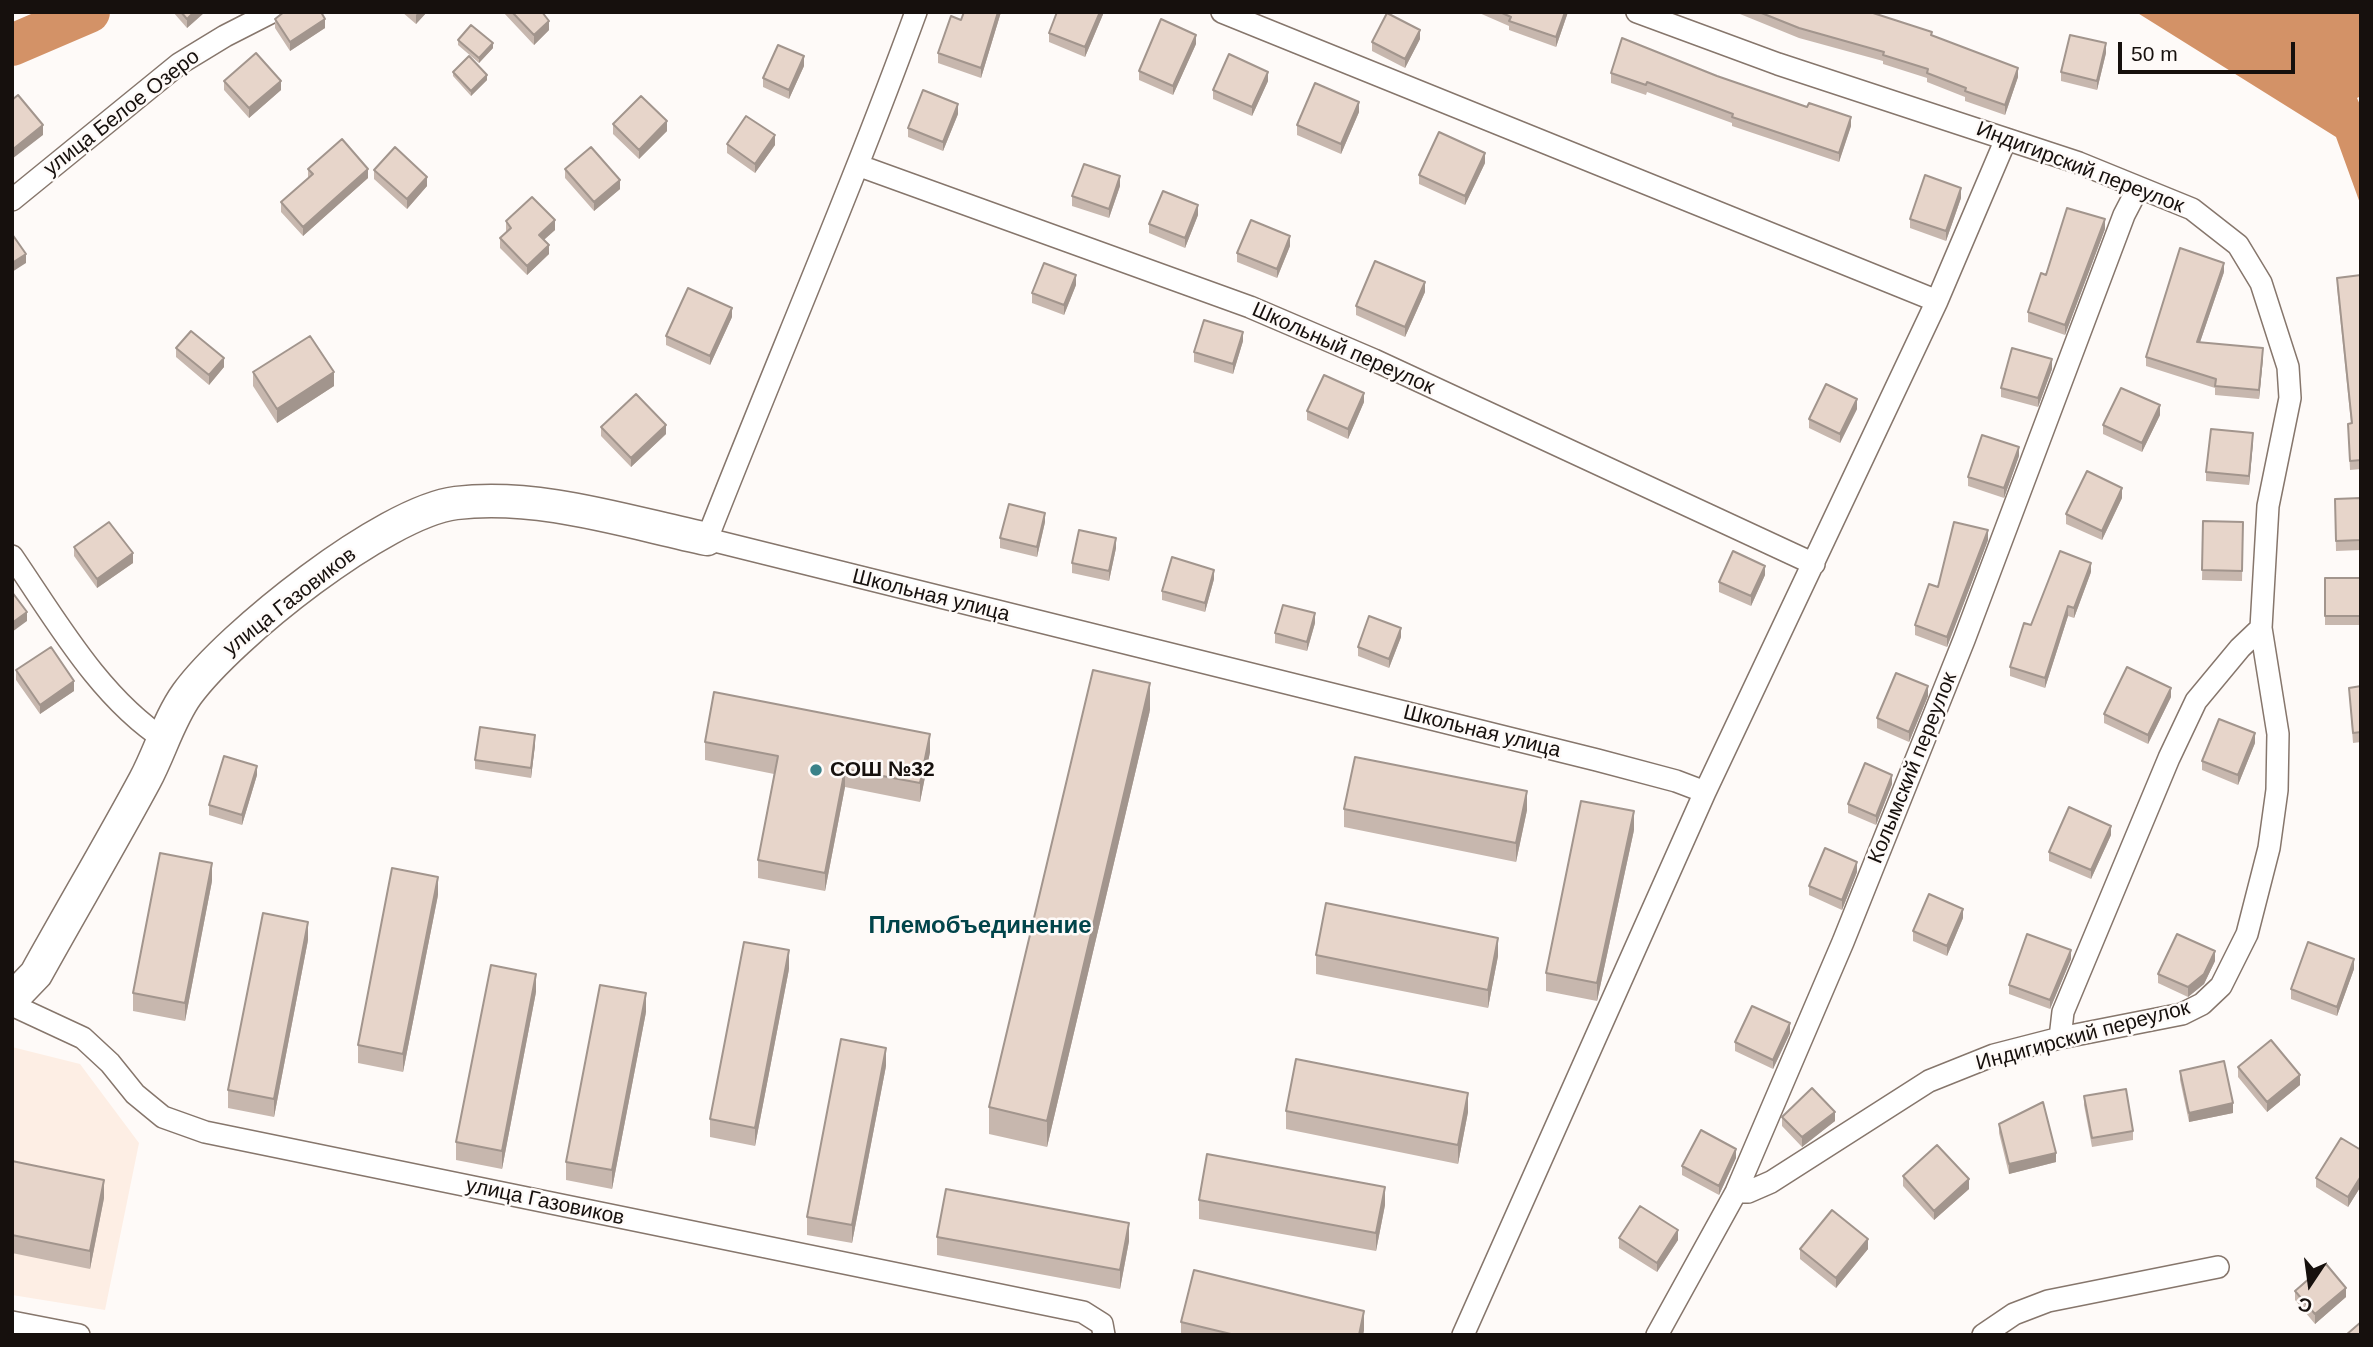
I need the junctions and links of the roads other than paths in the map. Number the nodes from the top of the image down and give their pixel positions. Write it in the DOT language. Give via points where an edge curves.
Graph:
graph roads {
  1 [pos="272,12"];
  2 [pos="916,12"];
  3 [pos="1222,12"];
  4 [pos="1637,12"];
  5 [pos="2006,139"];
  6 [pos="860,166"];
  7 [pos="2138,188"];
  8 [pos="12,200"];
  9 [pos="1937,301"];
  10 [pos="707,539"];
  11 [pos="12,556"];
  12 [pos="1814,564"];
  13 [pos="2261,628"];
  14 [pos="165,740"];
  15 [pos="1704,792"];
  16 [pos="12,999"];
  17 [pos="12,1005"];
  18 [pos="2060,1038"];
  19 [pos="1736,1192"];
  20 [pos="2218,1267"];
  21 [pos="12,1322"];
  22 [pos="79,1335"];
  23 [pos="1104,1335"];
  24 [pos="1463,1335"];
  25 [pos="1657,1335"];
  26 [pos="1983,1335"];
  1 -- 8 [label="street, улица Белое Озеро" via="179,64"];
  2 -- 6 [label="street"];
  3 -- 9 [label="street"];
  4 -- 5 [label="street, Индигирский переулок"];
  5 -- 7 [label="street, Индигирский переулок"];
  5 -- 9 [label="street"];
  6 -- 10 [label="street"];
  6 -- 12 [label="street, Школьный переулок" via="1250,307"];
  7 -- 13 [label="street, Индигирский переулок" via="2192,209 2238,245 2260,283 2288,367 2290,398 2268,506"];
  7 -- 19 [label="street, Колымский переулок" via="1964,640"];
  9 -- 12 [label="street"];
  10 -- 14 [label="street, улица Газовиков" via="543,506 490,502 431,509 365,543 226,650 186,695"];
  10 -- 15 [label="street, Школьная улица" via="1610,763"];
  11 -- 14 [label="street" via="86,661 125,707"];
  12 -- 15 [label="street"];
  13 -- 18 [label="street" via="2191,713 2063,1012"];
  13 -- 18 [label="street, Индигирский переулок" via="2278,734 2277,790 2269,848 2247,934 2221,986 2202,1004 2182,1014"];
  14 -- 16 [label="street, улица Газовиков" via="36,974"];
  15 -- 24 [label="street"];
  17 -- 23 [label="street, улица Газовиков" via="83,1038 163,1117 205,1132 1083,1312 1102,1324"];
  18 -- 19 [label="street, Индигирский переулок" via="1994,1055 1929,1081 1782,1175 1748,1192"];
  19 -- 25 [label="street, Колымский переулок"];
  20 -- 26 [label="street" via="2048,1301 2014,1314"];
  21 -- 22 [label="street"];
}
